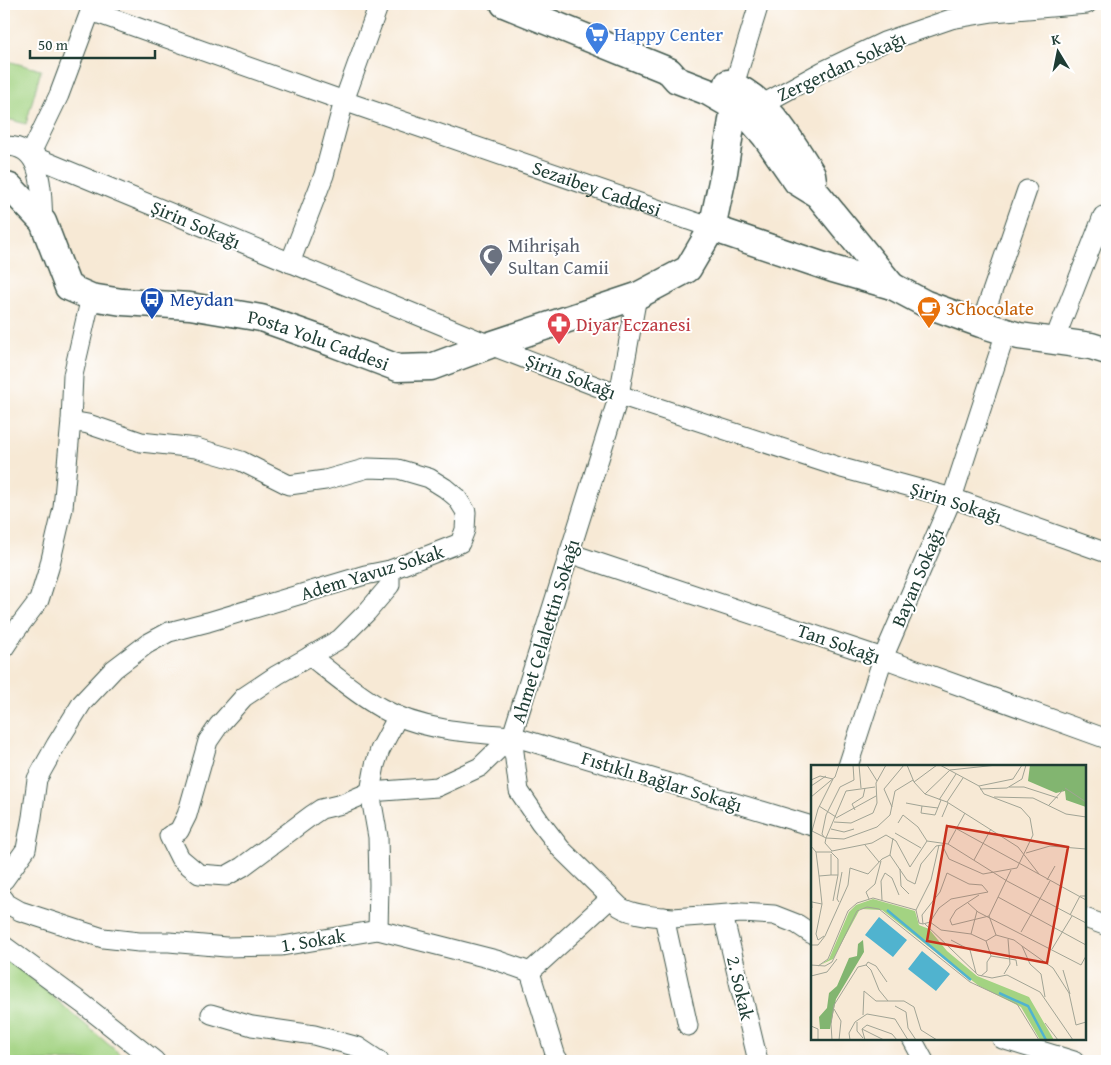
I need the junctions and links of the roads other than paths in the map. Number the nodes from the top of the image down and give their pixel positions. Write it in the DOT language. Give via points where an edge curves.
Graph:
graph roads {
  1 [pos="378,4"];
  2 [pos="504,4"];
  3 [pos="759,4"];
  4 [pos="1087,4"];
  5 [pos="92,8"];
  6 [pos="344,101"];
  7 [pos="744,103"];
  8 [pos="4,146"];
  9 [pos="30,155"];
  10 [pos="4,185"];
  11 [pos="1027,190"];
  12 [pos="1104,216"];
  13 [pos="43,222"];
  14 [pos="712,228"];
  15 [pos="854,239"];
  16 [pos="290,263"];
  17 [pos="833,269"];
  18 [pos="892,286"];
  19 [pos="637,296"];
  20 [pos="91,297"];
  21 [pos="981,324"];
  22 [pos="1006,332"];
  23 [pos="1054,341"];
  24 [pos="490,345"];
  25 [pos="1107,351"];
  26 [pos="618,395"];
  27 [pos="70,421"];
  28 [pos="952,498"];
  29 [pos="569,553"];
  30 [pos="1107,553"];
  31 [pos="390,570"];
  32 [pos="4,648"];
  33 [pos="310,656"];
  34 [pos="882,658"];
  35 [pos="398,716"];
  36 [pos="512,736"];
  37 [pos="1107,740"];
  38 [pos="848,765"];
  39 [pos="370,792"];
  40 [pos="811,826"];
  41 [pos="4,880"];
  42 [pos="611,898"];
  43 [pos="4,900"];
  44 [pos="724,915"];
  45 [pos="664,917"];
  46 [pos="1086,918"];
  47 [pos="1107,926"];
  48 [pos="378,930"];
  49 [pos="811,933"];
  50 [pos="4,946"];
  51 [pos="530,972"];
  52 [pos="211,1014"];
  53 [pos="688,1026"];
  54 [pos="913,1040"];
  55 [pos="1005,1040"];
  56 [pos="155,1061"];
  57 [pos="378,1061"];
  58 [pos="559,1061"];
  59 [pos="758,1061"];
  60 [pos="924,1061"];
  61 [pos="1074,1061"];
  1 -- 6 [label="street"];
  2 -- 7 [label="street" via="669,71 678,80"];
  3 -- 7 [label="street"];
  4 -- 7 [label="street, Zergerdan Sokağı" via="950,19 884,42"];
  5 -- 6 [label="street, Sezaibey Caddesi"];
  5 -- 9 [label="street" via="59,95"];
  6 -- 14 [label="street, Sezaibey Caddesi"];
  6 -- 16 [label="street" via="324,175"];
  7 -- 14 [label="street, Posta Yolu Caddesi"];
  7 -- 15 [label="street" via="797,182 818,195"];
  8 -- 9 [label="street, Şirin Sokağı" via="13,146"];
  9 -- 13 [label="street" via="39,172"];
  9 -- 16 [label="street, Şirin Sokağı"];
  10 -- 13 [label="street, Posta Yolu Caddesi" via="10,187"];
  11 -- 21 [label="street"];
  12 -- 23 [label="street"];
  13 -- 20 [label="street, Posta Yolu Caddesi" via="68,287"];
  14 -- 17 [label="street, Sezaibey Caddesi"];
  14 -- 19 [label="street, Posta Yolu Caddesi" via="688,269"];
  15 -- 17 [label="street"];
  15 -- 18 [label="street"];
  16 -- 24 [label="street, Şirin Sokağı"];
  17 -- 18 [label="street, Sezaibey Caddesi"];
  18 -- 21 [label="street, Sezaibey Caddesi" via="926,304"];
  19 -- 24 [label="street, Posta Yolu Caddesi"];
  19 -- 26 [label="street, Ahmet Celalettin Sokağı"];
  20 -- 24 [label="street, Posta Yolu Caddesi" via="190,306 261,318 398,368 431,367"];
  20 -- 27 [label="street" via="73,375"];
  21 -- 22 [label="street, Sezaibey Caddesi"];
  22 -- 23 [label="street, Sezaibey Caddesi"];
  22 -- 28 [label="street, Bayan Sokağı"];
  23 -- 25 [label="street, Sezaibey Caddesi"];
  24 -- 26 [label="street, Şirin Sokağı"];
  26 -- 28 [label="street, Şirin Sokağı" via="842,468"];
  26 -- 29 [label="street, Ahmet Celalettin Sokağı"];
  27 -- 31 [label="street, Adem Yavuz Sokak" via="141,442 196,448 241,461 289,485 325,480 368,468 398,469 429,478 456,498 466,512 460,543"];
  27 -- 32 [label="street" via="63,508 49,568 39,600"];
  28 -- 30 [label="street, Şirin Sokağı"];
  28 -- 34 [label="street, Bayan Sokağı"];
  29 -- 34 [label="street, Tan Sokağı"];
  29 -- 36 [label="street, Ahmet Celalettin Sokağı"];
  31 -- 33 [label="street, Ahmet Celalettin Sokağı" via="390,585 367,612 340,639"];
  31 -- 41 [label="street, Adem Yavuz Sokak" via="169,632 114,669 82,703 37,779 26,849"];
  33 -- 35 [label="street, Fıstıklı Bağlar Sokağı" via="374,704"];
  33 -- 39 [label="street, Ahmet Celalettin Sokağı" via="244,697 219,725 208,741 187,816 179,831 169,836 180,858 199,874 226,876 321,809"];
  34 -- 37 [label="street, Tan Sokağı"];
  34 -- 38 [label="street, Bayan Sokağı"];
  35 -- 36 [label="street, Fıstıklı Bağlar Sokağı" via="468,733"];
  35 -- 39 [label="street" via="380,750"];
  36 -- 39 [label="street, Ahmet Celalettin Sokağı" via="480,767 437,787"];
  36 -- 40 [label="street, Fıstıklı Bağlar Sokağı"];
  36 -- 42 [label="street" via="519,791 561,849"];
  39 -- 48 [label="street" via="378,837"];
  42 -- 45 [label="street" via="621,908"];
  42 -- 51 [label="street"];
  43 -- 48 [label="street, 1. Sokak" via="20,911 103,938 139,942 226,947 282,946"];
  44 -- 45 [label="street"];
  44 -- 49 [label="street" via="774,915"];
  44 -- 59 [label="street, 2. Sokak"];
  45 -- 53 [label="street"];
  46 -- 47 [label="street"];
  48 -- 51 [label="street, 1. Sokak" via="496,960"];
  50 -- 56 [label="street"];
  51 -- 58 [label="street"];
  52 -- 57 [label="street" via="252,1026 314,1035 358,1047"];
  54 -- 60 [label="street"];
  55 -- 61 [label="street"];
}
